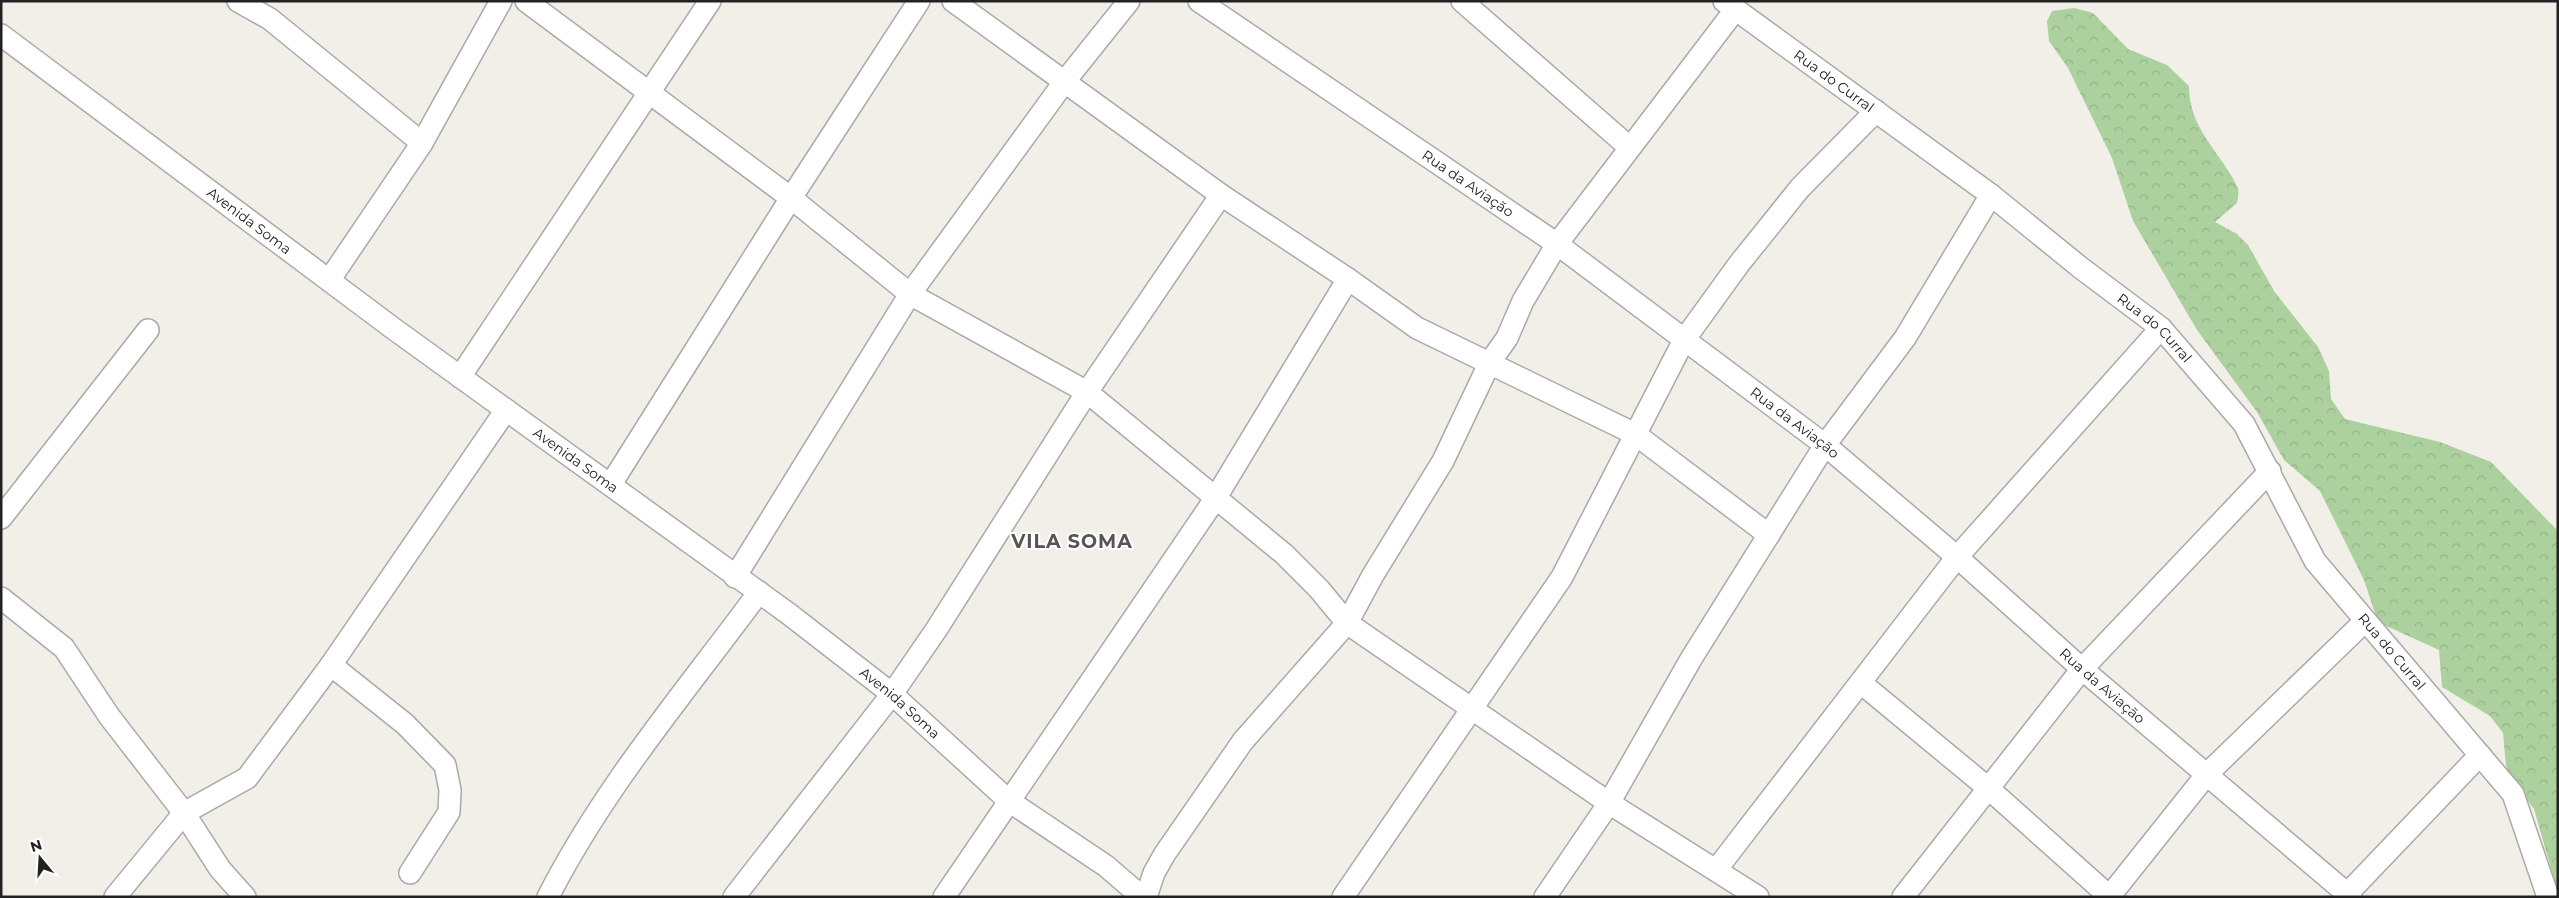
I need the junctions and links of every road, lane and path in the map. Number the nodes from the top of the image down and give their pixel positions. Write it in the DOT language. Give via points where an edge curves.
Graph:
graph roads {
  1 [pos="238,1"];
  2 [pos="501,1"];
  3 [pos="526,1"];
  4 [pos="710,1"];
  5 [pos="919,1"];
  6 [pos="953,1"];
  7 [pos="1129,1"];
  8 [pos="1199,1"];
  9 [pos="1462,1"];
  10 [pos="1730,6"];
  11 [pos="1,35"];
  12 [pos="1065,81"];
  13 [pos="650,92"];
  14 [pos="1876,111"];
  15 [pos="422,143"];
  16 [pos="1629,147"];
  17 [pos="1220,195"];
  18 [pos="1991,195"];
  19 [pos="791,198"];
  20 [pos="1557,244"];
  21 [pos="1348,278"];
  22 [pos="330,279"];
  23 [pos="910,294"];
  24 [pos="2161,328"];
  25 [pos="148,330"];
  26 [pos="1684,340"];
  27 [pos="1490,362"];
  28 [pos="460,376"];
  29 [pos="1088,392"];
  30 [pos="506,410"];
  31 [pos="1635,434"];
  32 [pos="1825,445"];
  33 [pos="2270,471"];
  34 [pos="611,484"];
  35 [pos="1215,499"];
  36 [pos="1,518"];
  37 [pos="1769,535"];
  38 [pos="1957,558"];
  39 [pos="736,577"];
  40 [pos="759,592"];
  41 [pos="1,598"];
  42 [pos="2364,622"];
  43 [pos="1347,623"];
  44 [pos="331,665"];
  45 [pos="2082,669"];
  46 [pos="1862,684"];
  47 [pos="892,694"];
  48 [pos="1473,709"];
  49 [pos="2480,755"];
  50 [pos="2207,774"];
  51 [pos="1988,788"];
  52 [pos="1009,801"];
  53 [pos="1609,803"];
  54 [pos="184,813"];
  55 [pos="1716,870"];
  56 [pos="410,873"];
  57 [pos="2349,895"];
  58 [pos="2109,896"];
  59 [pos="115,897"];
  60 [pos="245,897"];
  61 [pos="548,897"];
  62 [pos="734,897"];
  63 [pos="944,897"];
  64 [pos="1142,897"];
  65 [pos="1146,897"];
  66 [pos="1343,897"];
  67 [pos="1545,897"];
  68 [pos="1758,897"];
  69 [pos="1902,897"];
  70 [pos="2548,897"];
  1 -- 15 [label="street" via="270,19"];
  2 -- 15 [label="street"];
  3 -- 13 [label="street"];
  4 -- 13 [label="street"];
  5 -- 19 [label="street"];
  6 -- 12 [label="street"];
  7 -- 12 [label="street"];
  8 -- 20 [label="street, Rua da Aviação"];
  9 -- 16 [label="street"];
  10 -- 14 [label="street, Rua do Curral"];
  10 -- 16 [label="street"];
  11 -- 22 [label="street, Avenida Soma"];
  12 -- 17 [label="street"];
  12 -- 23 [label="street"];
  13 -- 19 [label="street"];
  13 -- 28 [label="street"];
  14 -- 18 [label="street, Rua do Curral"];
  14 -- 26 [label="street" via="1800,188"];
  15 -- 22 [label="street"];
  16 -- 20 [label="street"];
  17 -- 21 [label="street"];
  17 -- 29 [label="street"];
  18 -- 24 [label="street, Rua do Curral"];
  18 -- 32 [label="street" via="1905,338"];
  19 -- 23 [label="street"];
  19 -- 34 [label="street"];
  20 -- 26 [label="street, Rua da Aviação"];
  20 -- 27 [label="street" via="1523,301 1507,338"];
  21 -- 27 [label="street" via="1417,328"];
  21 -- 35 [label="street"];
  22 -- 28 [label="street, Avenida Soma"];
  23 -- 29 [label="street"];
  23 -- 39 [label="street"];
  24 -- 33 [label="street, Rua do Curral" via="2244,424"];
  24 -- 38 [label="street"];
  25 -- 36 [label="street"];
  26 -- 31 [label="street"];
  26 -- 32 [label="street, Rua da Aviação"];
  27 -- 31 [label="street"];
  27 -- 43 [label="street" via="1443,461"];
  28 -- 30 [label="street, Avenida Soma"];
  29 -- 35 [label="street"];
  29 -- 47 [label="street"];
  30 -- 34 [label="street, Avenida Soma"];
  30 -- 44 [label="street"];
  31 -- 37 [label="street"];
  31 -- 48 [label="street" via="1562,577"];
  32 -- 37 [label="street"];
  32 -- 38 [label="street, Rua da Aviação"];
  33 -- 42 [label="street, Rua do Curral" via="2315,562"];
  33 -- 45 [label="street"];
  34 -- 39 [label="street, Avenida Soma"];
  35 -- 43 [label="street" via="1284,554"];
  35 -- 52 [label="street"];
  37 -- 53 [label="street" via="1691,659"];
  38 -- 45 [label="street, Rua da Aviação"];
  38 -- 46 [label="street"];
  39 -- 40 [label="street, Avenida Soma"];
  40 -- 47 [label="street, Avenida Soma"];
  40 -- 61 [label="street" via="607,797 565,863"];
  41 -- 54 [label="street" via="64,648 109,716"];
  42 -- 49 [label="street, Rua do Curral"];
  42 -- 50 [label="street"];
  43 -- 48 [label="street"];
  43 -- 65 [label="street" via="1242,741 1164,855"];
  44 -- 54 [label="street" via="247,778"];
  44 -- 56 [label="street" via="405,724 445,766 450,790 448,812"];
  45 -- 50 [label="street, Rua da Aviação"];
  45 -- 51 [label="street"];
  46 -- 51 [label="street"];
  46 -- 55 [label="street"];
  47 -- 52 [label="street, Avenida Soma"];
  47 -- 62 [label="street"];
  48 -- 53 [label="street"];
  48 -- 66 [label="street"];
  49 -- 57 [label="street"];
  49 -- 70 [label="street, Rua do Curral" via="2513,794"];
  50 -- 57 [label="street, Rua da Aviação"];
  50 -- 58 [label="street"];
  51 -- 58 [label="street"];
  51 -- 69 [label="street"];
  52 -- 63 [label="street"];
  52 -- 64 [label="street, Avenida Soma" via="1106,866"];
  53 -- 55 [label="street"];
  53 -- 67 [label="street"];
  54 -- 59 [label="street"];
  54 -- 60 [label="street" via="220,869"];
  55 -- 68 [label="street"];
}
